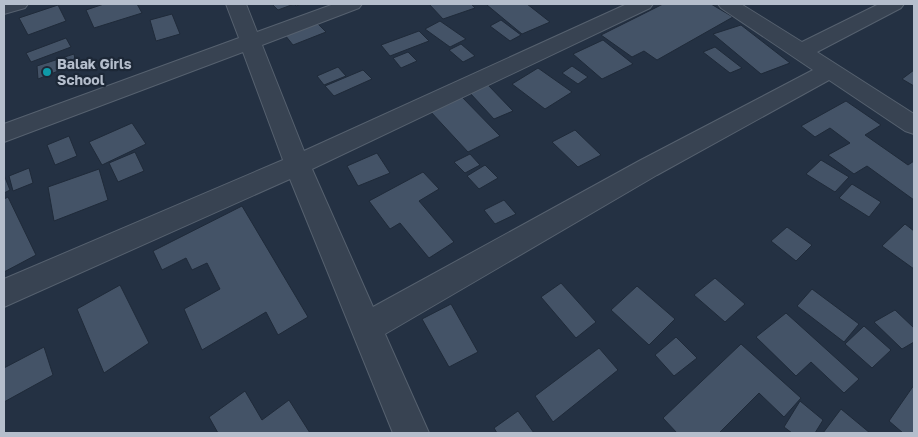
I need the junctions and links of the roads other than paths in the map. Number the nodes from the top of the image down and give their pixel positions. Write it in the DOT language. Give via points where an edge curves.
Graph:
graph roads {
  1 [pos="18,4"];
  2 [pos="236,4"];
  3 [pos="352,4"];
  4 [pos="644,4"];
  5 [pos="728,4"];
  6 [pos="894,4"];
  7 [pos="4,8"];
  8 [pos="251,42"];
  9 [pos="799,52"];
  10 [pos="830,70"];
  11 [pos="914,126"];
  12 [pos="4,132"];
  13 [pos="297,165"];
  14 [pos="4,293"];
  15 [pos="365,328"];
  16 [pos="411,433"];
  1 -- 7 [label="street"];
  2 -- 8 [label="street"];
  3 -- 8 [label="street"];
  4 -- 13 [label="street"];
  5 -- 9 [label="street"];
  6 -- 9 [label="street"];
  8 -- 12 [label="street"];
  8 -- 13 [label="street"];
  9 -- 10 [label="street"];
  10 -- 11 [label="street"];
  10 -- 15 [label="street" via="648,168"];
  13 -- 14 [label="street"];
  13 -- 15 [label="street"];
  15 -- 16 [label="street"];
}
